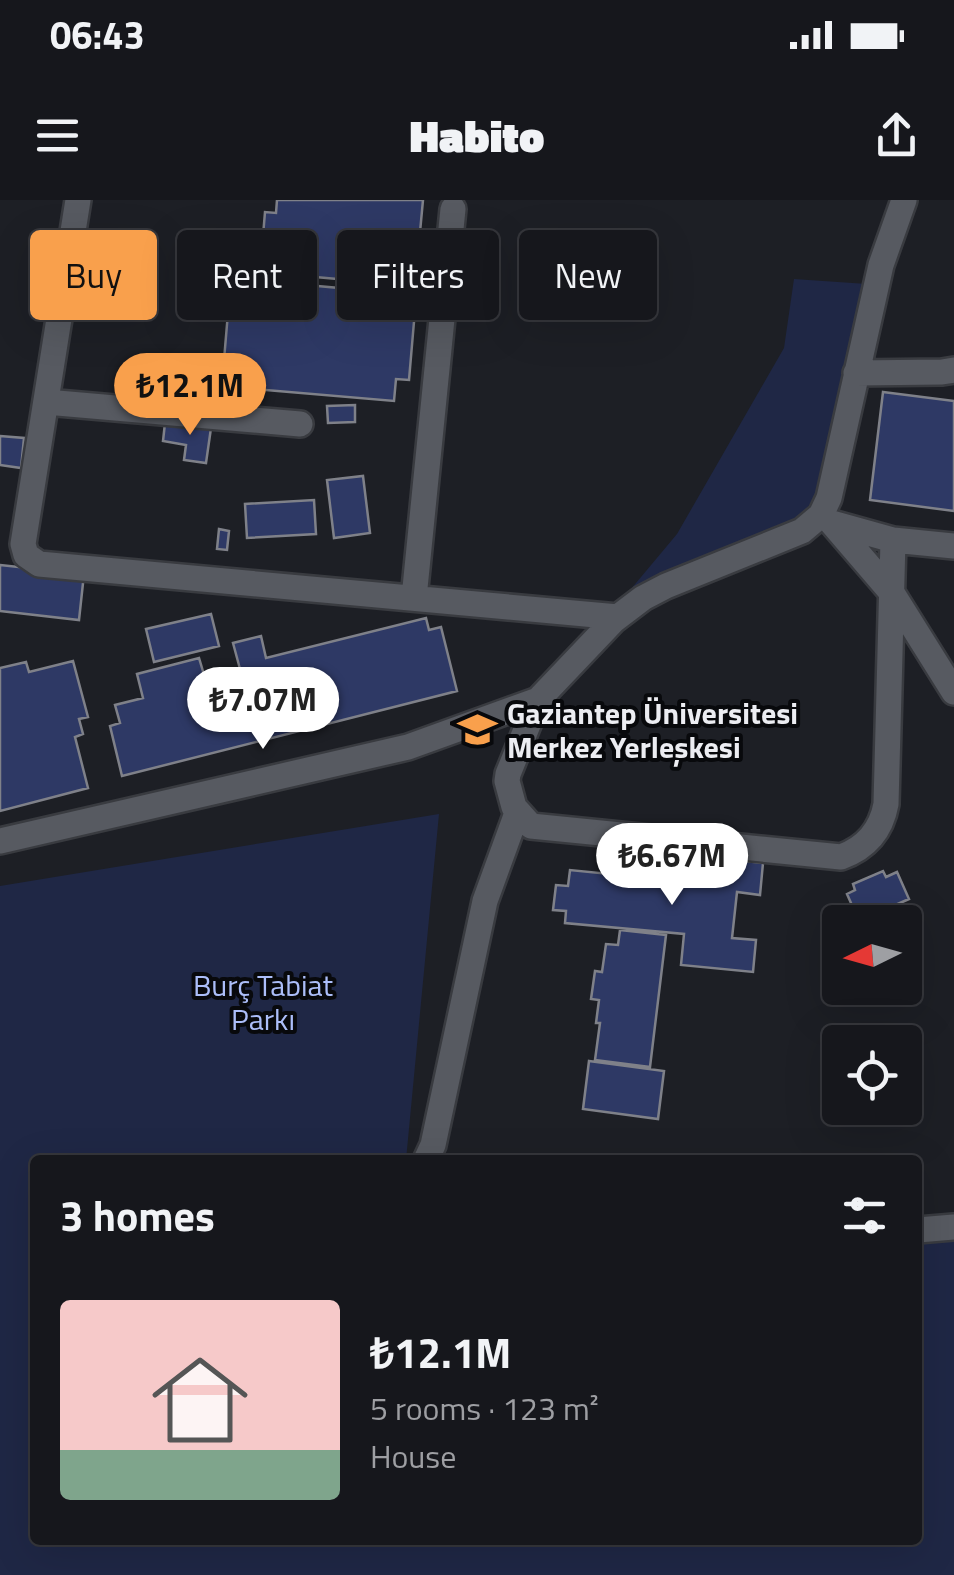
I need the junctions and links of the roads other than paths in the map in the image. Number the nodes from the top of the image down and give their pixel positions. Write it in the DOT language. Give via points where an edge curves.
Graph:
graph roads {
  1 [pos="78,200"];
  2 [pos="904,200"];
  3 [pos="453,209"];
  4 [pos="954,370"];
  5 [pos="856,373"];
  6 [pos="46,402"];
  7 [pos="300,424"];
  8 [pos="825,521"];
  9 [pos="894,540"];
  10 [pos="954,546"];
  11 [pos="892,594"];
  12 [pos="414,598"];
  13 [pos="618,617"];
  14 [pos="954,692"];
  15 [pos="538,700"];
  16 [pos="518,813"];
  17 [pos="0,842"];
  18 [pos="428,1155"];
  19 [pos="954,1227"];
  20 [pos="922,1230"];
  1 -- 6 [label="street"];
  2 -- 5 [label="street"];
  3 -- 12 [label="street"];
  4 -- 5 [label="street"];
  5 -- 8 [label="street"];
  6 -- 7 [label="street"];
  6 -- 12 [label="street" via="23,544 36,563"];
  8 -- 9 [label="street"];
  8 -- 11 [label="street"];
  8 -- 13 [label="street" via="666,586"];
  9 -- 10 [label="street"];
  9 -- 11 [label="street"];
  11 -- 14 [label="street"];
  11 -- 16 [label="street" via="886,804 878,830 859,849 841,857 531,826"];
  12 -- 13 [label="street"];
  13 -- 15 [label="street"];
  15 -- 16 [label="street" via="508,774"];
  15 -- 17 [label="street" via="408,747"];
  16 -- 18 [label="street" via="485,901"];
  19 -- 20 [label="street"];
}
